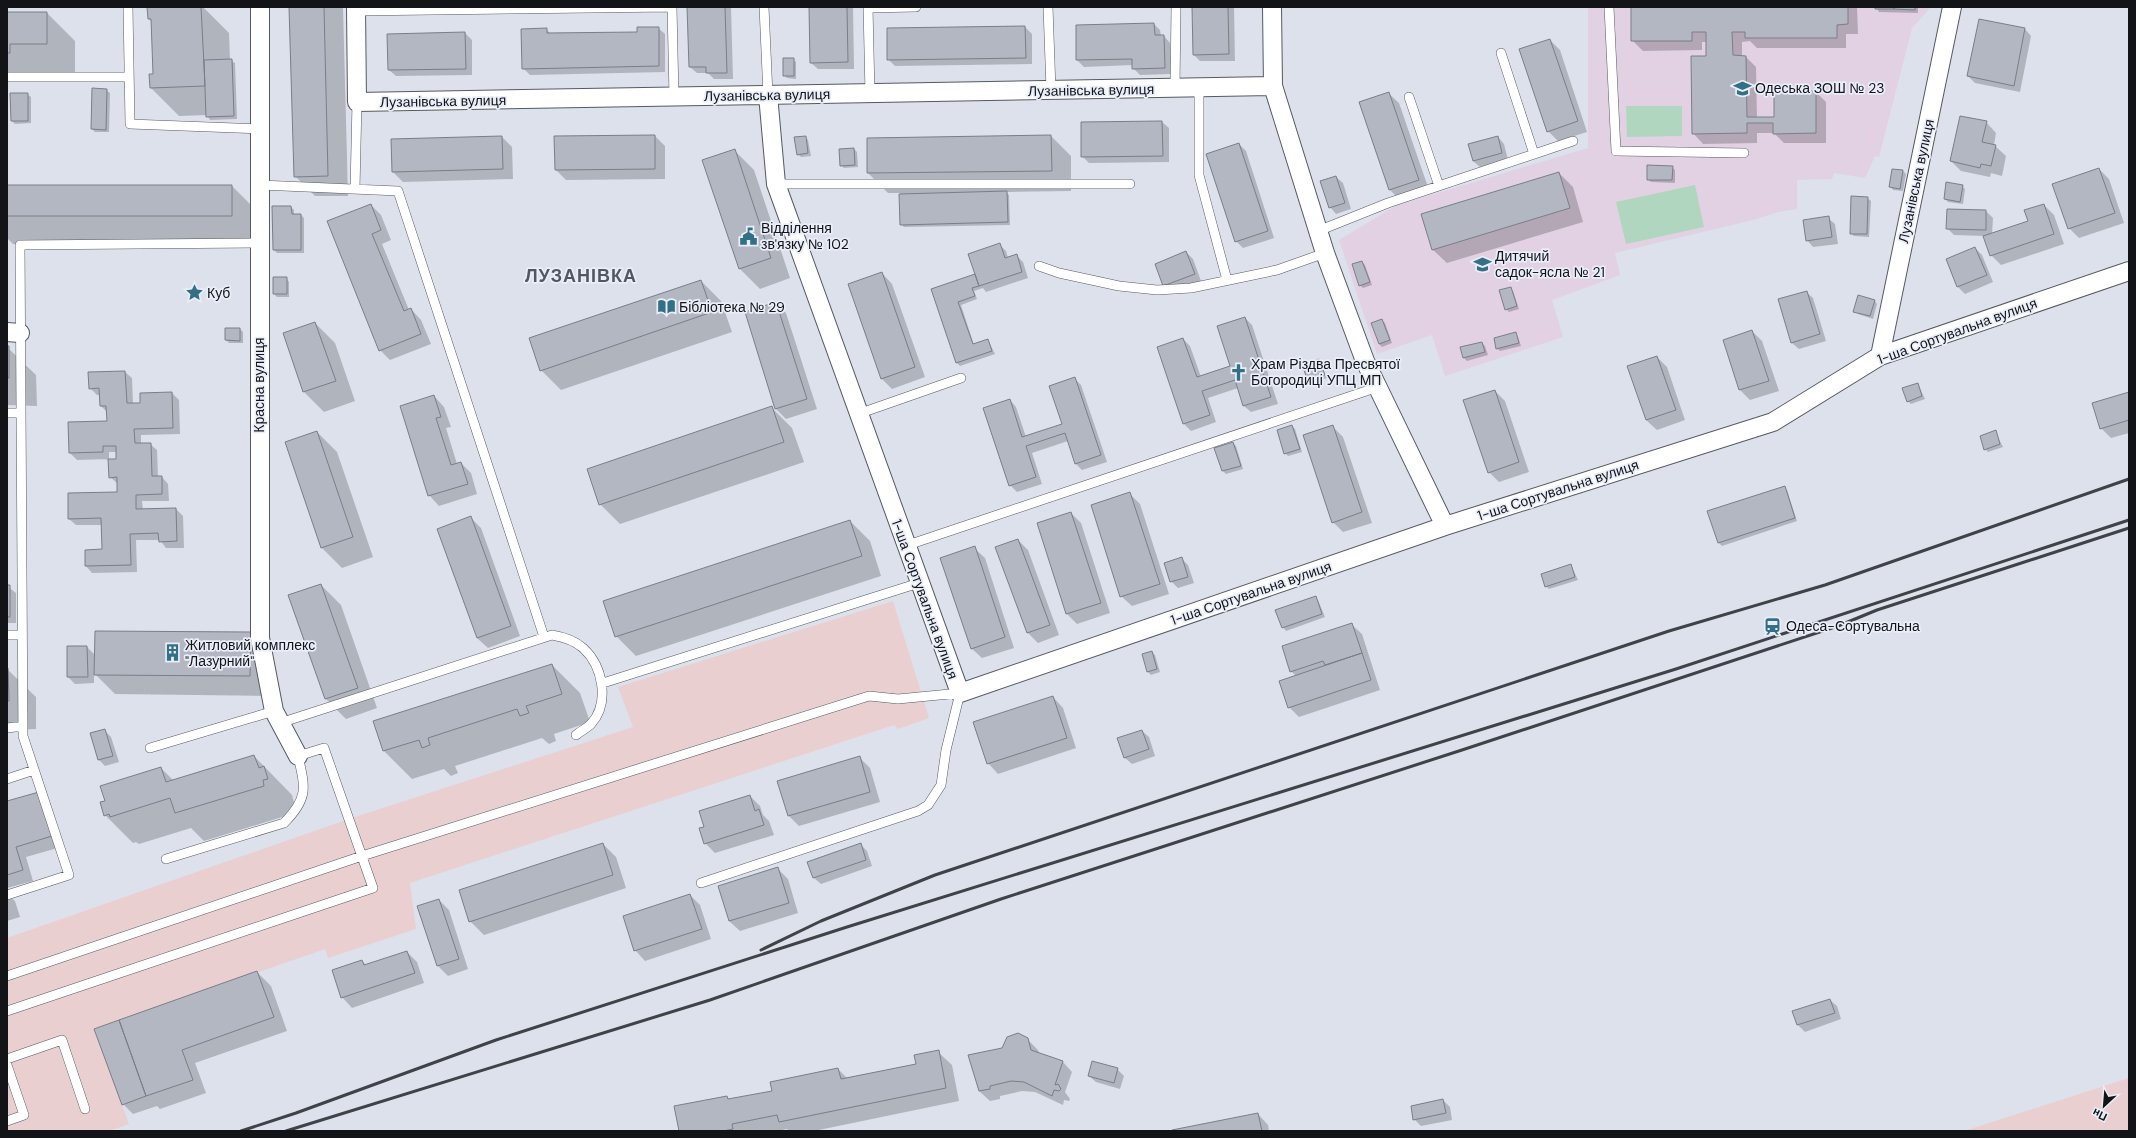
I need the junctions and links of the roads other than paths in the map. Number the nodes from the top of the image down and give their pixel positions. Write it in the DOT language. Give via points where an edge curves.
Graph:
graph roads {
  1 [pos="128,7"];
  2 [pos="260,7"];
  3 [pos="672,7"];
  4 [pos="764,7"];
  5 [pos="916,7"];
  6 [pos="1048,7"];
  7 [pos="1176,7"];
  8 [pos="1272,7"];
  9 [pos="1609,7"];
  10 [pos="1952,7"];
  11 [pos="868,8"];
  12 [pos="356,9"];
  13 [pos="1501,54"];
  14 [pos="7,77"];
  15 [pos="129,77"];
  16 [pos="1273,86"];
  17 [pos="1175,88"];
  18 [pos="1198,88"];
  19 [pos="1051,90"];
  20 [pos="870,94"];
  21 [pos="768,96"];
  22 [pos="674,97"];
  23 [pos="1409,97"];
  24 [pos="357,102"];
  25 [pos="260,129"];
  26 [pos="1573,141"];
  27 [pos="1744,153"];
  28 [pos="1534,154"];
  29 [pos="776,184"];
  30 [pos="1130,184"];
  31 [pos="260,185"];
  32 [pos="1439,186"];
  33 [pos="355,189"];
  34 [pos="1318,230"];
  35 [pos="260,243"];
  36 [pos="1325,253"];
  37 [pos="1039,266"];
  38 [pos="2129,271"];
  39 [pos="1227,280"];
  40 [pos="14,333"];
  41 [pos="1880,356"];
  42 [pos="961,378"];
  43 [pos="1378,387"];
  44 [pos="7,413"];
  45 [pos="22,413"];
  46 [pos="858,414"];
  47 [pos="1445,526"];
  48 [pos="905,546"];
  49 [pos="919,583"];
  50 [pos="7,635"];
  51 [pos="22,635"];
  52 [pos="544,637"];
  53 [pos="603,683"];
  54 [pos="960,693"];
  55 [pos="277,717"];
  56 [pos="22,726"];
  57 [pos="7,728"];
  58 [pos="576,735"];
  59 [pos="150,748"];
  60 [pos="298,756"];
  61 [pos="34,770"];
  62 [pos="7,779"];
  63 [pos="362,856"];
  64 [pos="166,859"];
  65 [pos="701,883"];
  66 [pos="7,895"];
  67 [pos="7,976"];
  68 [pos="7,1011"];
  69 [pos="7,1059"];
  70 [pos="7,1065"];
  71 [pos="85,1109"];
  72 [pos="7,1121"];
  1 -- 15 [label="lane"];
  2 -- 25 [label="street, Красна вулиця"];
  3 -- 12 [label="lane"];
  3 -- 22 [label="lane"];
  4 -- 21 [label="lane"];
  5 -- 11 [label="lane"];
  6 -- 19 [label="lane"];
  7 -- 17 [label="lane"];
  8 -- 16 [label="street"];
  9 -- 27 [label="lane" via="1616,151"];
  10 -- 41 [label="street, Лузанівська вулиця"];
  11 -- 20 [label="lane"];
  12 -- 24 [label="street"];
  13 -- 28 [label="lane"];
  14 -- 15 [label="lane"];
  15 -- 25 [label="lane" via="130,124"];
  16 -- 18 [label="street, Лузанівська вулиця"];
  16 -- 34 [label="street"];
  17 -- 18 [label="street, Лузанівська вулиця"];
  17 -- 19 [label="street, Лузанівська вулиця"];
  18 -- 39 [label="lane" via="1199,175"];
  19 -- 20 [label="street, Лузанівська вулиця"];
  20 -- 21 [label="street, Лузанівська вулиця"];
  21 -- 22 [label="street, Лузанівська вулиця"];
  21 -- 29 [label="street, 1-ша Сортувальна вулиця"];
  22 -- 24 [label="street, Лузанівська вулиця"];
  23 -- 32 [label="lane"];
  24 -- 33 [label="lane"];
  25 -- 31 [label="street, Красна вулиця"];
  26 -- 28 [label="lane"];
  28 -- 32 [label="lane"];
  29 -- 30 [label="lane"];
  29 -- 46 [label="street, 1-ша Сортувальна вулиця"];
  31 -- 33 [label="lane"];
  31 -- 35 [label="street, Красна вулиця"];
  32 -- 34 [label="lane"];
  33 -- 52 [label="lane" via="398,191"];
  34 -- 36 [label="street"];
  35 -- 40 [label="lane" via="20,245"];
  35 -- 55 [label="street, Красна вулиця" via="260,638"];
  36 -- 39 [label="lane" via="1277,270"];
  36 -- 43 [label="street" via="1365,362"];
  37 -- 39 [label="lane" via="1119,286 1157,290 1191,288"];
  38 -- 41 [label="street, 1-ша Сортувальна вулиця"];
  40 -- 45 [label="lane"];
  41 -- 47 [label="street, 1-ша Сортувальна вулиця" via="1773,422"];
  42 -- 46 [label="lane"];
  43 -- 47 [label="street"];
  43 -- 48 [label="lane"];
  44 -- 45 [label="lane"];
  45 -- 51 [label="lane"];
  46 -- 48 [label="street, 1-ша Сортувальна вулиця"];
  47 -- 54 [label="street, 1-ша Сортувальна вулиця"];
  48 -- 49 [label="street, 1-ша Сортувальна вулиця"];
  49 -- 53 [label="lane"];
  49 -- 54 [label="street, 1-ша Сортувальна вулиця"];
  50 -- 51 [label="lane"];
  51 -- 56 [label="lane"];
  52 -- 53 [label="lane" via="552,635 567,638 584,648"];
  52 -- 55 [label="lane"];
  53 -- 58 [label="lane" via="602,703 591,723"];
  54 -- 63 [label="lane" via="898,699 869,696"];
  54 -- 65 [label="lane" via="946,750 941,785 928,805 918,811"];
  55 -- 59 [label="lane"];
  55 -- 60 [label="street, Красна вулиця"];
  56 -- 57 [label="lane"];
  56 -- 61 [label="lane"];
  60 -- 63 [label="lane" via="324,748"];
  60 -- 64 [label="lane" via="304,785 303,799 284,823"];
  61 -- 62 [label="lane"];
  61 -- 66 [label="lane" via="69,876"];
  63 -- 67 [label="lane"];
  63 -- 68 [label="lane" via="373,888"];
  69 -- 71 [label="lane" via="62,1040"];
  70 -- 72 [label="lane" via="24,1115"];
}
